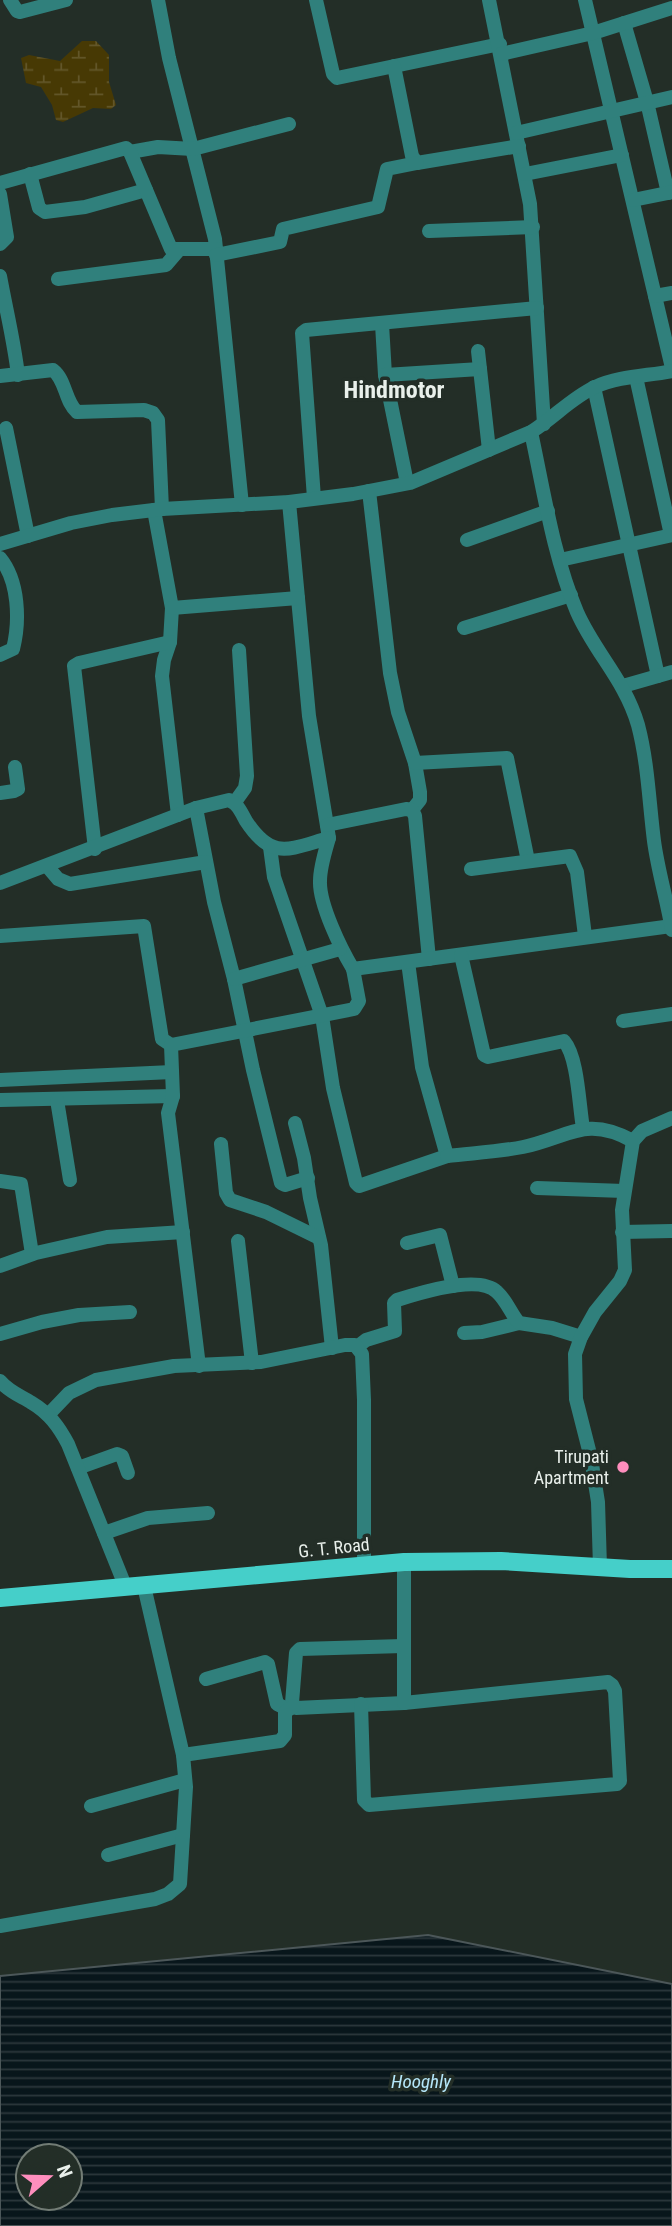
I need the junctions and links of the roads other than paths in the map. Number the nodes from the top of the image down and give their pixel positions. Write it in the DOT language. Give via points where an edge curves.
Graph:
graph roads {
  1 [pos="10,0"];
  2 [pos="66,0"];
  3 [pos="158,0"];
  4 [pos="316,0"];
  5 [pos="489,0"];
  6 [pos="585,0"];
  7 [pos="663,6"];
  8 [pos="624,23"];
  9 [pos="593,33"];
  10 [pos="500,49"];
  11 [pos="394,66"];
  12 [pos="672,97"];
  13 [pos="647,102"];
  14 [pos="611,111"];
  15 [pos="289,124"];
  16 [pos="518,139"];
  17 [pos="192,149"];
  18 [pos="130,152"];
  19 [pos="622,155"];
  20 [pos="417,163"];
  21 [pos="30,174"];
  22 [pos="525,174"];
  23 [pos="0,183"];
  24 [pos="146,190"];
  25 [pos="670,192"];
  26 [pos="0,194"];
  27 [pos="633,200"];
  28 [pos="533,227"];
  29 [pos="429,231"];
  30 [pos="2,241"];
  31 [pos="178,251"];
  32 [pos="216,252"];
  33 [pos="0,276"];
  34 [pos="58,279"];
  35 [pos="672,293"];
  36 [pos="655,296"];
  37 [pos="537,308"];
  38 [pos="382,324"];
  39 [pos="478,351"];
  40 [pos="480,369"];
  41 [pos="672,370"];
  42 [pos="18,374"];
  43 [pos="386,375"];
  44 [pos="0,376"];
  45 [pos="636,377"];
  46 [pos="594,387"];
  47 [pos="6,428"];
  48 [pos="538,428"];
  49 [pos="489,450"];
  50 [pos="407,483"];
  51 [pos="369,491"];
  52 [pos="314,498"];
  53 [pos="289,502"];
  54 [pos="242,505"];
  55 [pos="158,509"];
  56 [pos="548,511"];
  57 [pos="671,535"];
  58 [pos="28,536"];
  59 [pos="467,540"];
  60 [pos="0,544"];
  61 [pos="628,544"];
  62 [pos="0,558"];
  63 [pos="559,560"];
  64 [pos="570,595"];
  65 [pos="298,598"];
  66 [pos="172,608"];
  67 [pos="464,628"];
  68 [pos="170,642"];
  69 [pos="239,650"];
  70 [pos="0,655"];
  71 [pos="665,674"];
  72 [pos="623,686"];
  73 [pos="415,763"];
  74 [pos="15,767"];
  75 [pos="0,793"];
  76 [pos="234,802"];
  77 [pos="196,808"];
  78 [pos="412,810"];
  79 [pos="178,816"];
  80 [pos="328,832"];
  81 [pos="270,847"];
  82 [pos="95,849"];
  83 [pos="528,861"];
  84 [pos="206,862"];
  85 [pos="47,866"];
  86 [pos="471,869"];
  87 [pos="0,883"];
  88 [pos="672,927"];
  89 [pos="0,936"];
  90 [pos="585,936"];
  91 [pos="340,949"];
  92 [pos="461,955"];
  93 [pos="429,959"];
  94 [pos="302,961"];
  95 [pos="408,962"];
  96 [pos="353,969"];
  97 [pos="234,979"];
  98 [pos="672,1014"];
  99 [pos="322,1016"];
  100 [pos="622,1021"];
  101 [pos="245,1030"];
  102 [pos="171,1045"];
  103 [pos="172,1072"];
  104 [pos="0,1080"];
  105 [pos="173,1096"];
  106 [pos="0,1100"];
  107 [pos="57,1100"];
  108 [pos="672,1118"];
  109 [pos="295,1123"];
  110 [pos="583,1128"];
  111 [pos="633,1141"];
  112 [pos="220,1144"];
  113 [pos="447,1156"];
  114 [pos="307,1178"];
  115 [pos="70,1180"];
  116 [pos="0,1181"];
  117 [pos="537,1188"];
  118 [pos="624,1191"];
  119 [pos="672,1231"];
  120 [pos="183,1232"];
  121 [pos="622,1232"];
  122 [pos="319,1238"];
  123 [pos="238,1241"];
  124 [pos="407,1243"];
  125 [pos="32,1254"];
  126 [pos="0,1266"];
  127 [pos="453,1286"];
  128 [pos="130,1312"];
  129 [pos="519,1323"];
  130 [pos="464,1333"];
  131 [pos="0,1334"];
  132 [pos="581,1337"];
  133 [pos="357,1347"];
  134 [pos="332,1348"];
  135 [pos="252,1363"];
  136 [pos="199,1366"];
  137 [pos="2,1388"];
  138 [pos="48,1415"];
  139 [pos="78,1468"];
  140 [pos="128,1473"];
  141 [pos="208,1513"];
  142 [pos="104,1533"];
  143 [pos="404,1562"];
  144 [pos="364,1566"];
  145 [pos="600,1567"];
  146 [pos="672,1569"];
  147 [pos="135,1587"];
  148 [pos="0,1598"];
  149 [pos="403,1646"];
  150 [pos="206,1679"];
  151 [pos="404,1703"];
  152 [pos="361,1704"];
  153 [pos="290,1708"];
  154 [pos="183,1755"];
  155 [pos="185,1780"];
  156 [pos="91,1806"];
  157 [pos="183,1835"];
  158 [pos="108,1855"];
  159 [pos="0,1926"];
  1 -- 2 [label="street" via="20,12"];
  3 -- 17 [label="street"];
  4 -- 11 [label="street" via="334,77"];
  5 -- 10 [label="street"];
  6 -- 9 [label="street"];
  7 -- 8 [label="street"];
  8 -- 9 [label="street"];
  8 -- 13 [label="street"];
  9 -- 10 [label="street"];
  9 -- 14 [label="street"];
  10 -- 11 [label="street"];
  10 -- 16 [label="street"];
  11 -- 20 [label="street"];
  12 -- 13 [label="street"];
  13 -- 14 [label="street"];
  13 -- 25 [label="street"];
  14 -- 16 [label="street"];
  14 -- 19 [label="street"];
  15 -- 17 [label="street"];
  16 -- 20 [label="street"];
  16 -- 22 [label="street"];
  17 -- 18 [label="street" via="158,147"];
  17 -- 32 [label="street"];
  18 -- 21 [label="street" via="116,149"];
  18 -- 24 [label="street"];
  19 -- 22 [label="street"];
  19 -- 27 [label="street"];
  20 -- 32 [label="street" via="387,169 379,207 283,229 280,242"];
  21 -- 23 [label="street"];
  21 -- 24 [label="street" via="39,208 45,212 85,207"];
  22 -- 28 [label="street"];
  24 -- 31 [label="street" via="171,249"];
  25 -- 27 [label="street"];
  26 -- 30 [label="street"];
  27 -- 36 [label="street"];
  28 -- 29 [label="street"];
  28 -- 37 [label="street"];
  31 -- 32 [label="street"];
  31 -- 34 [label="street" via="166,265"];
  32 -- 54 [label="street"];
  33 -- 42 [label="street"];
  35 -- 36 [label="street"];
  36 -- 41 [label="street"];
  37 -- 38 [label="street"];
  37 -- 48 [label="street"];
  38 -- 43 [label="street"];
  38 -- 52 [label="street" via="302,332"];
  39 -- 40 [label="street"];
  40 -- 43 [label="street"];
  40 -- 49 [label="street"];
  41 -- 45 [label="street"];
  42 -- 44 [label="street"];
  42 -- 55 [label="street" via="56,372 77,412 153,413 158,420"];
  43 -- 50 [label="street"];
  45 -- 46 [label="street"];
  45 -- 57 [label="street"];
  46 -- 48 [label="street"];
  46 -- 61 [label="street"];
  47 -- 58 [label="street"];
  48 -- 49 [label="street"];
  48 -- 56 [label="street"];
  49 -- 50 [label="street"];
  50 -- 51 [label="street"];
  51 -- 52 [label="street"];
  51 -- 73 [label="street" via="390,673"];
  52 -- 53 [label="street"];
  53 -- 54 [label="street"];
  53 -- 65 [label="street"];
  54 -- 55 [label="street"];
  55 -- 58 [label="street" via="91,519"];
  55 -- 66 [label="street"];
  56 -- 59 [label="street"];
  56 -- 63 [label="street"];
  57 -- 61 [label="street"];
  58 -- 60 [label="street"];
  61 -- 63 [label="street"];
  61 -- 71 [label="street"];
  62 -- 70 [label="street" via="10,573 16,602 13,649"];
  63 -- 64 [label="street"];
  64 -- 67 [label="street"];
  64 -- 72 [label="street" via="589,635"];
  65 -- 66 [label="street"];
  65 -- 80 [label="street" via="309,716"];
  66 -- 68 [label="street"];
  68 -- 79 [label="street" via="162,676"];
  68 -- 82 [label="street" via="74,666"];
  69 -- 76 [label="street" via="247,776 245,788"];
  71 -- 72 [label="street"];
  72 -- 88 [label="street" via="643,748 655,850"];
  73 -- 78 [label="street" via="420,797"];
  73 -- 83 [label="street" via="507,758"];
  74 -- 75 [label="street" via="17,790"];
  76 -- 77 [label="street"];
  76 -- 81 [label="street"];
  77 -- 79 [label="street"];
  77 -- 84 [label="street"];
  78 -- 80 [label="street"];
  78 -- 93 [label="street"];
  79 -- 82 [label="street"];
  80 -- 81 [label="street" via="287,849"];
  80 -- 91 [label="street" via="320,888"];
  81 -- 94 [label="street" via="274,877"];
  82 -- 85 [label="street"];
  83 -- 86 [label="street"];
  83 -- 90 [label="street" via="573,859"];
  84 -- 85 [label="street" via="78,884 64,882"];
  84 -- 97 [label="street"];
  85 -- 87 [label="street"];
  88 -- 90 [label="street"];
  89 -- 102 [label="street" via="144,926 162,1039"];
  90 -- 92 [label="street"];
  91 -- 94 [label="street"];
  91 -- 96 [label="street"];
  92 -- 93 [label="street"];
  92 -- 110 [label="street" via="484,1055 564,1041 574,1068"];
  93 -- 95 [label="street"];
  94 -- 97 [label="street"];
  94 -- 99 [label="street"];
  95 -- 96 [label="street"];
  95 -- 113 [label="street" via="420,1055"];
  96 -- 99 [label="street" via="357,1007"];
  97 -- 101 [label="street"];
  98 -- 100 [label="street"];
  99 -- 101 [label="street"];
  99 -- 113 [label="street" via="333,1088 358,1186"];
  101 -- 102 [label="street"];
  101 -- 114 [label="street" via="281,1183"];
  102 -- 103 [label="street"];
  103 -- 104 [label="street"];
  103 -- 105 [label="street"];
  105 -- 107 [label="street"];
  105 -- 120 [label="street" via="168,1113"];
  106 -- 107 [label="street"];
  107 -- 115 [label="street"];
  108 -- 111 [label="street" via="642,1131"];
  109 -- 114 [label="street"];
  110 -- 111 [label="street" via="613,1131"];
  110 -- 113 [label="street" via="523,1147"];
  111 -- 118 [label="street"];
  112 -- 122 [label="street" via="230,1200"];
  114 -- 122 [label="street"];
  116 -- 125 [label="street" via="22,1184"];
  117 -- 118 [label="street"];
  118 -- 121 [label="street"];
  119 -- 121 [label="street"];
  120 -- 125 [label="street" via="107,1237"];
  120 -- 136 [label="street"];
  121 -- 132 [label="street" via="622,1276"];
  122 -- 134 [label="street"];
  123 -- 135 [label="street"];
  124 -- 127 [label="street" via="440,1236"];
  125 -- 126 [label="street"];
  127 -- 129 [label="street" via="491,1287"];
  127 -- 133 [label="street" via="397,1300 395,1331"];
  128 -- 131 [label="street" via="79,1315"];
  129 -- 130 [label="street"];
  129 -- 132 [label="street"];
  132 -- 145 [label="street" via="575,1354 575,1388 598,1502"];
  133 -- 134 [label="street"];
  133 -- 144 [label="street" via="362,1354 364,1400"];
  134 -- 135 [label="street"];
  135 -- 136 [label="street"];
  136 -- 138 [label="street" via="96,1380 69,1393"];
  137 -- 138 [label="street"];
  138 -- 139 [label="street"];
  139 -- 140 [label="street" via="117,1454"];
  139 -- 142 [label="street"];
  141 -- 142 [label="street" via="148,1518"];
  142 -- 147 [label="street"];
  143 -- 144 [label="main road, G. T. Road"];
  143 -- 145 [label="main road, G. T. Road"];
  143 -- 149 [label="street"];
  144 -- 147 [label="main road, G. T. Road"];
  145 -- 146 [label="main road, G. T. Road"];
  147 -- 148 [label="main road, G. T. Road"];
  147 -- 154 [label="street"];
  149 -- 151 [label="street"];
  149 -- 153 [label="street" via="297,1651"];
  150 -- 153 [label="street" via="265,1662 277,1704"];
  151 -- 152 [label="street"];
  151 -- 152 [label="street" via="608,1682 615,1691 620,1781 369,1805 364,1800"];
  152 -- 153 [label="street"];
  153 -- 154 [label="street" via="285,1712 285,1735 280,1741"];
  154 -- 155 [label="street"];
  155 -- 156 [label="street"];
  155 -- 157 [label="street"];
  157 -- 158 [label="street"];
  157 -- 159 [label="street" via="182,1878 168,1894"];
}
